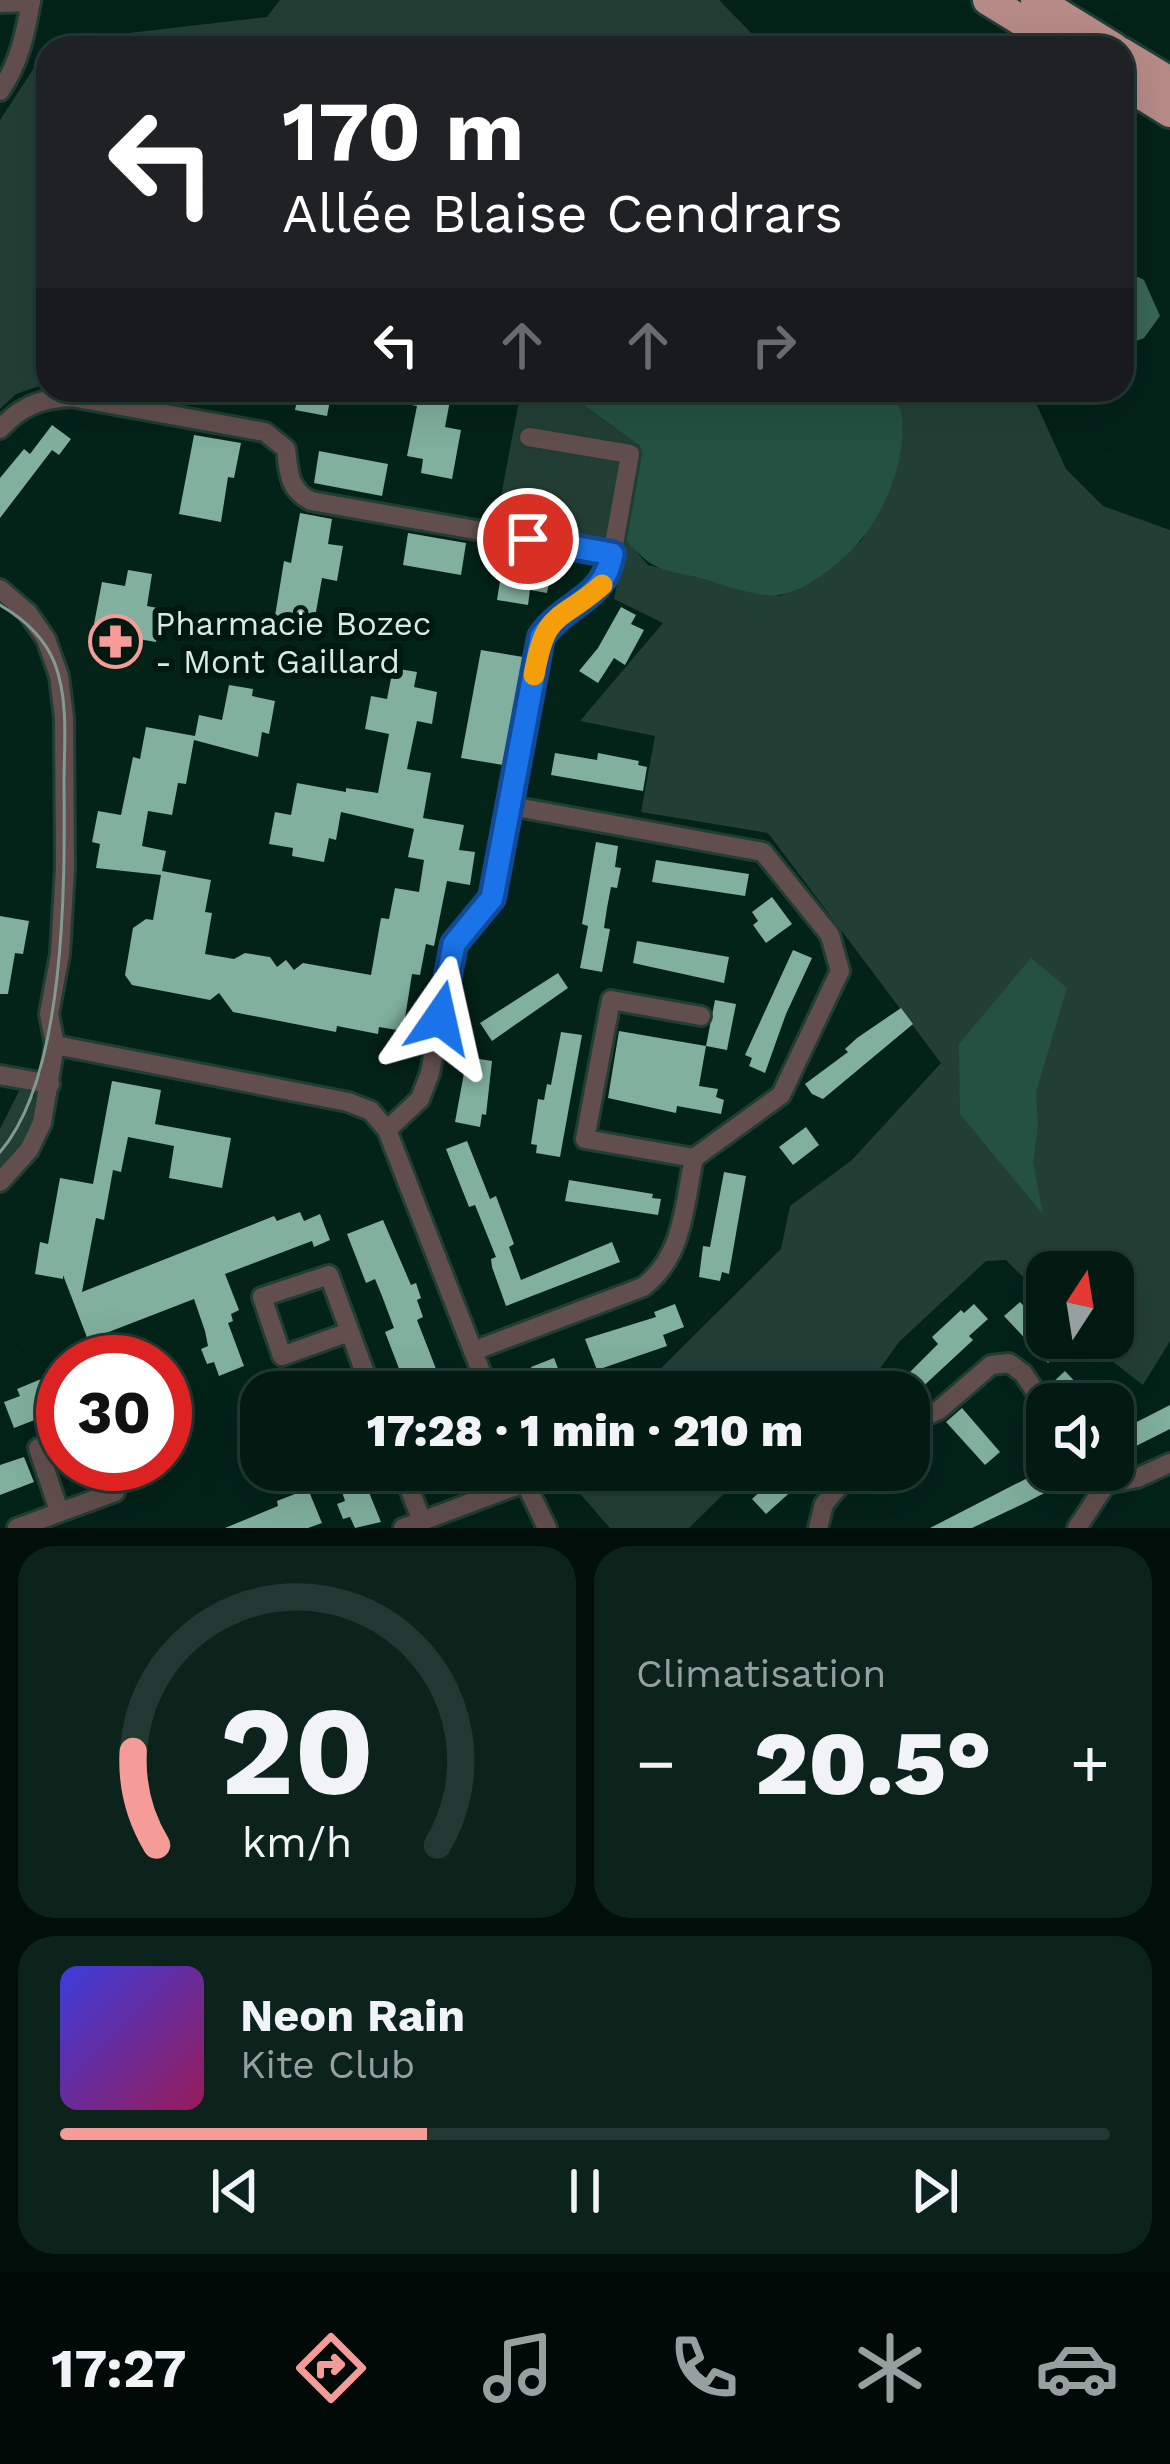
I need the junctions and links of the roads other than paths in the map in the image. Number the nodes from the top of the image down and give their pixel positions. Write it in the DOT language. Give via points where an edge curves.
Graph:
graph roads {
  1 [pos="988,0"];
  2 [pos="1036,0"];
  3 [pos="31,1"];
  4 [pos="0,3"];
  5 [pos="1046,36"];
  6 [pos="1095,36"];
  7 [pos="1134,60"];
  8 [pos="1170,82"];
  9 [pos="1134,90"];
  10 [pos="0,91"];
  11 [pos="1170,112"];
  12 [pos="36,402"];
  13 [pos="98,402"];
  14 [pos="0,429"];
  15 [pos="529,437"];
  16 [pos="612,554"];
  17 [pos="0,589"];
  18 [pos="511,806"];
  19 [pos="701,1016"];
  20 [pos="55,1045"];
  21 [pos="0,1075"];
  22 [pos="50,1084"];
  23 [pos="387,1130"];
  24 [pos="694,1158"];
  25 [pos="0,1182"];
  26 [pos="349,1332"];
  27 [pos="473,1352"];
  28 [pos="364,1371"];
  29 [pos="481,1371"];
  30 [pos="1029,1383"];
  31 [pos="930,1415"];
  32 [pos="1170,1463"];
  33 [pos="1134,1478"];
  34 [pos="52,1491"];
  35 [pos="115,1491"];
  36 [pos="406,1491"];
  37 [pos="488,1491"];
  38 [pos="529,1491"];
  39 [pos="835,1491"];
  40 [pos="1093,1491"];
  41 [pos="59,1511"];
  42 [pos="412,1524"];
  43 [pos="17,1528"];
  44 [pos="547,1528"];
  45 [pos="818,1528"];
  46 [pos="1076,1528"];
  1 -- 5 [label="highway"];
  2 -- 6 [label="highway"];
  3 -- 4 [label="street"];
  3 -- 10 [label="street"];
  7 -- 8 [label="highway"];
  9 -- 11 [label="highway"];
  12 -- 14 [label="street"];
  13 -- 16 [label="street" via="265,432 286,449 290,480 311,501"];
  15 -- 16 [label="street" via="630,454"];
  16 -- 18 [label="street" via="601,587 541,637"];
  17 -- 20 [label="street" via="46,639 62,690 64,902 49,1013"];
  18 -- 23 [label="street" via="492,898 454,944 430,1073 420,1099"];
  18 -- 24 [label="street" via="763,852 830,935 840,971 782,1095"];
  19 -- 24 [label="street" via="611,1000 585,1138"];
  20 -- 22 [label="street"];
  20 -- 23 [label="street" via="348,1102"];
  21 -- 22 [label="street"];
  22 -- 25 [label="street" via="29,1150"];
  23 -- 27 [label="street"];
  24 -- 27 [label="street" via="676,1248 663,1272 644,1287"];
  26 -- 26 [label="street" via="329,1275 262,1297 282,1356"];
  26 -- 28 [label="street"];
  27 -- 29 [label="street"];
  30 -- 31 [label="street" via="1009,1363 991,1365"];
  32 -- 33 [label="street"];
  34 -- 41 [label="street"];
  35 -- 41 [label="street"];
  36 -- 42 [label="street"];
  37 -- 42 [label="street"];
  38 -- 44 [label="street"];
  39 -- 45 [label="street"];
  40 -- 46 [label="street"];
  41 -- 43 [label="street"];
}
